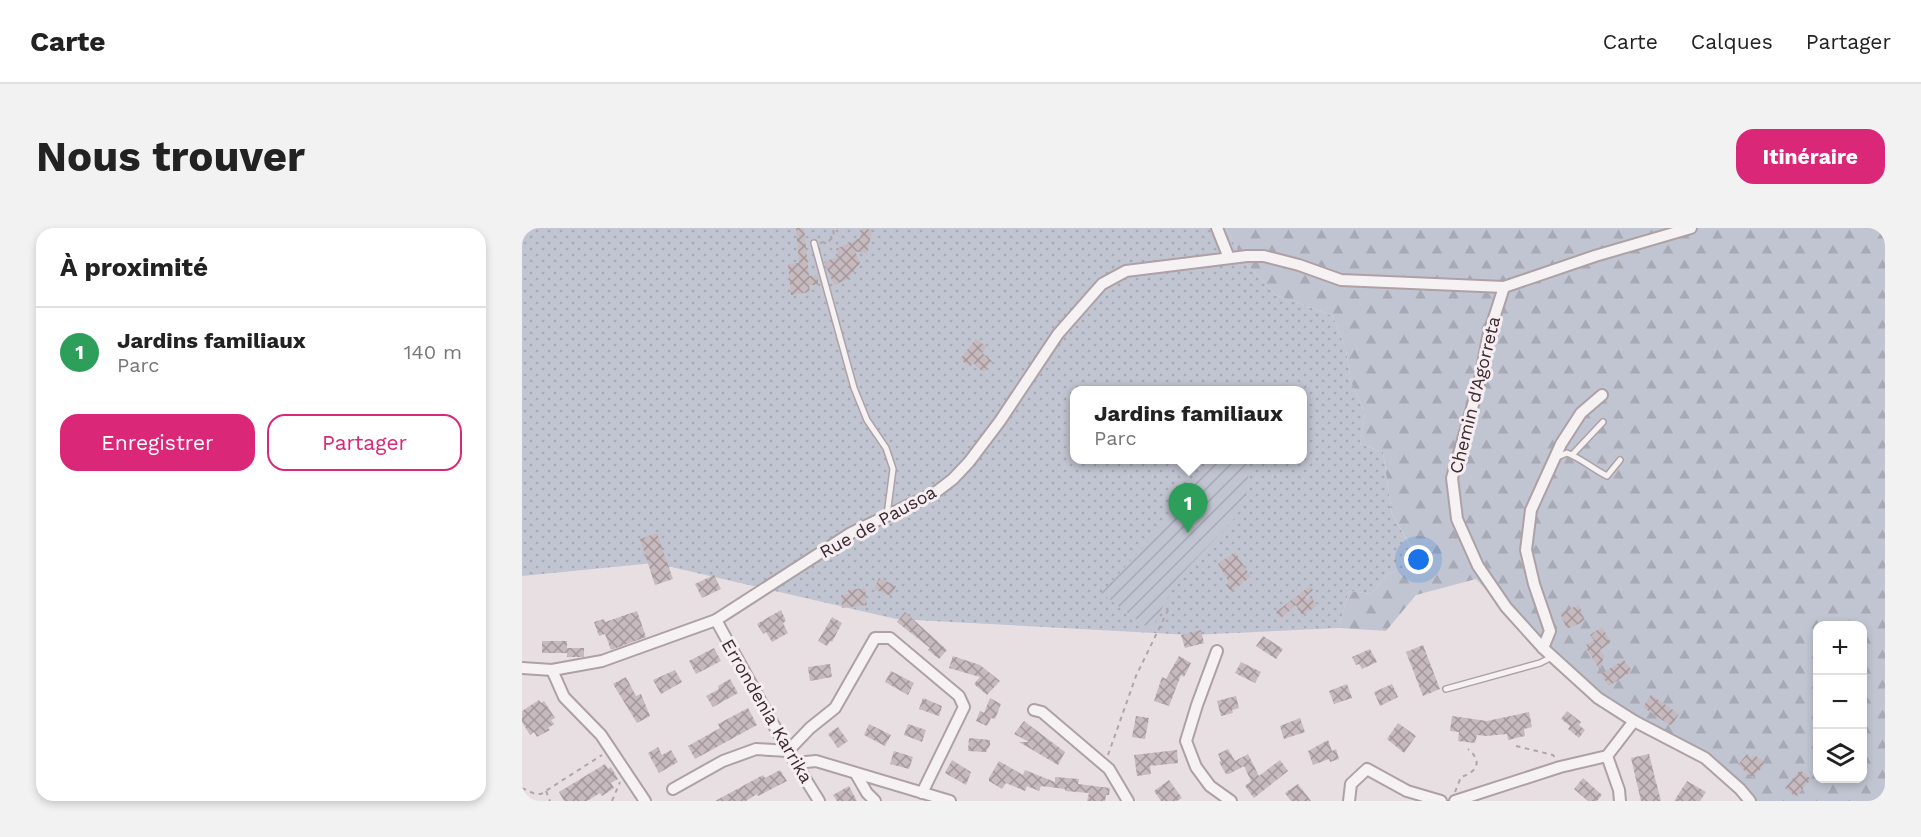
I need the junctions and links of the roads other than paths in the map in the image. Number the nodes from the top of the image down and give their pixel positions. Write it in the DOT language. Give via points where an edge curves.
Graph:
graph roads {
  1 [pos="1217,228"];
  2 [pos="1691,228"];
  3 [pos="814,243"];
  4 [pos="1229,258"];
  5 [pos="1504,288"];
  6 [pos="1602,395"];
  7 [pos="1603,422"];
  8 [pos="1572,455"];
  9 [pos="1554,459"];
  10 [pos="1620,460"];
  11 [pos="887,516"];
  12 [pos="716,620"];
  13 [pos="1542,648"];
  14 [pos="1217,651"];
  15 [pos="1552,657"];
  16 [pos="522,668"];
  17 [pos="552,670"];
  18 [pos="1446,689"];
  19 [pos="1034,710"];
  20 [pos="1634,720"];
  21 [pos="788,751"];
  22 [pos="1607,756"];
  23 [pos="796,763"];
  24 [pos="856,774"];
  25 [pos="673,789"];
  26 [pos="922,793"];
  27 [pos="645,801"];
  28 [pos="819,801"];
  29 [pos="874,801"];
  30 [pos="950,801"];
  31 [pos="1128,801"];
  32 [pos="1231,801"];
  33 [pos="1349,801"];
  34 [pos="1441,801"];
  35 [pos="1455,801"];
  36 [pos="1620,801"];
  37 [pos="1750,801"];
  1 -- 4 [label="street"];
  2 -- 5 [label="street"];
  3 -- 11 [label="lane" via="854,388 893,469"];
  4 -- 5 [label="street, Rue de Pausoa" via="1264,256 1341,280"];
  4 -- 11 [label="street, Rue de Pausoa" via="1126,271 1102,284 1058,334 969,462 936,492"];
  5 -- 13 [label="street, Chemin d'Agorreta" via="1452,478 1457,519 1478,566 1506,608"];
  6 -- 9 [label="street" via="1581,413"];
  7 -- 8 [label="lane"];
  8 -- 9 [label="lane"];
  8 -- 10 [label="lane" via="1607,476"];
  9 -- 13 [label="street" via="1531,510 1526,550 1550,631"];
  11 -- 12 [label="street, Rue de Pausoa" via="851,533"];
  12 -- 17 [label="street, Rue de Pausoa" via="602,661"];
  12 -- 21 [label="street, Errondenia Karrika"];
  13 -- 15 [label="street, Chemin d'Agorreta"];
  14 -- 32 [label="street" via="1186,741 1196,767 1210,786"];
  15 -- 18 [label="lane"];
  15 -- 20 [label="street, Chemin d'Agorreta" via="1598,698"];
  16 -- 17 [label="street, Rue de Pausoa"];
  17 -- 27 [label="street" via="564,697 601,735"];
  19 -- 31 [label="street" via="1042,712 1105,765"];
  20 -- 22 [label="street"];
  20 -- 37 [label="street, Chemin d'Agorreta" via="1705,758"];
  21 -- 23 [label="street, Errondenia Karrika"];
  21 -- 25 [label="street" via="756,749 723,760"];
  21 -- 26 [label="street" via="835,708 875,638 890,638 959,696 964,707"];
  22 -- 35 [label="street"];
  22 -- 36 [label="street"];
  23 -- 24 [label="street" via="816,761"];
  23 -- 28 [label="street, Errondenia Karrika"];
  24 -- 26 [label="street"];
  24 -- 29 [label="street"];
  26 -- 30 [label="street"];
  33 -- 34 [label="street" via="1350,784 1367,769 1407,791"];
}
